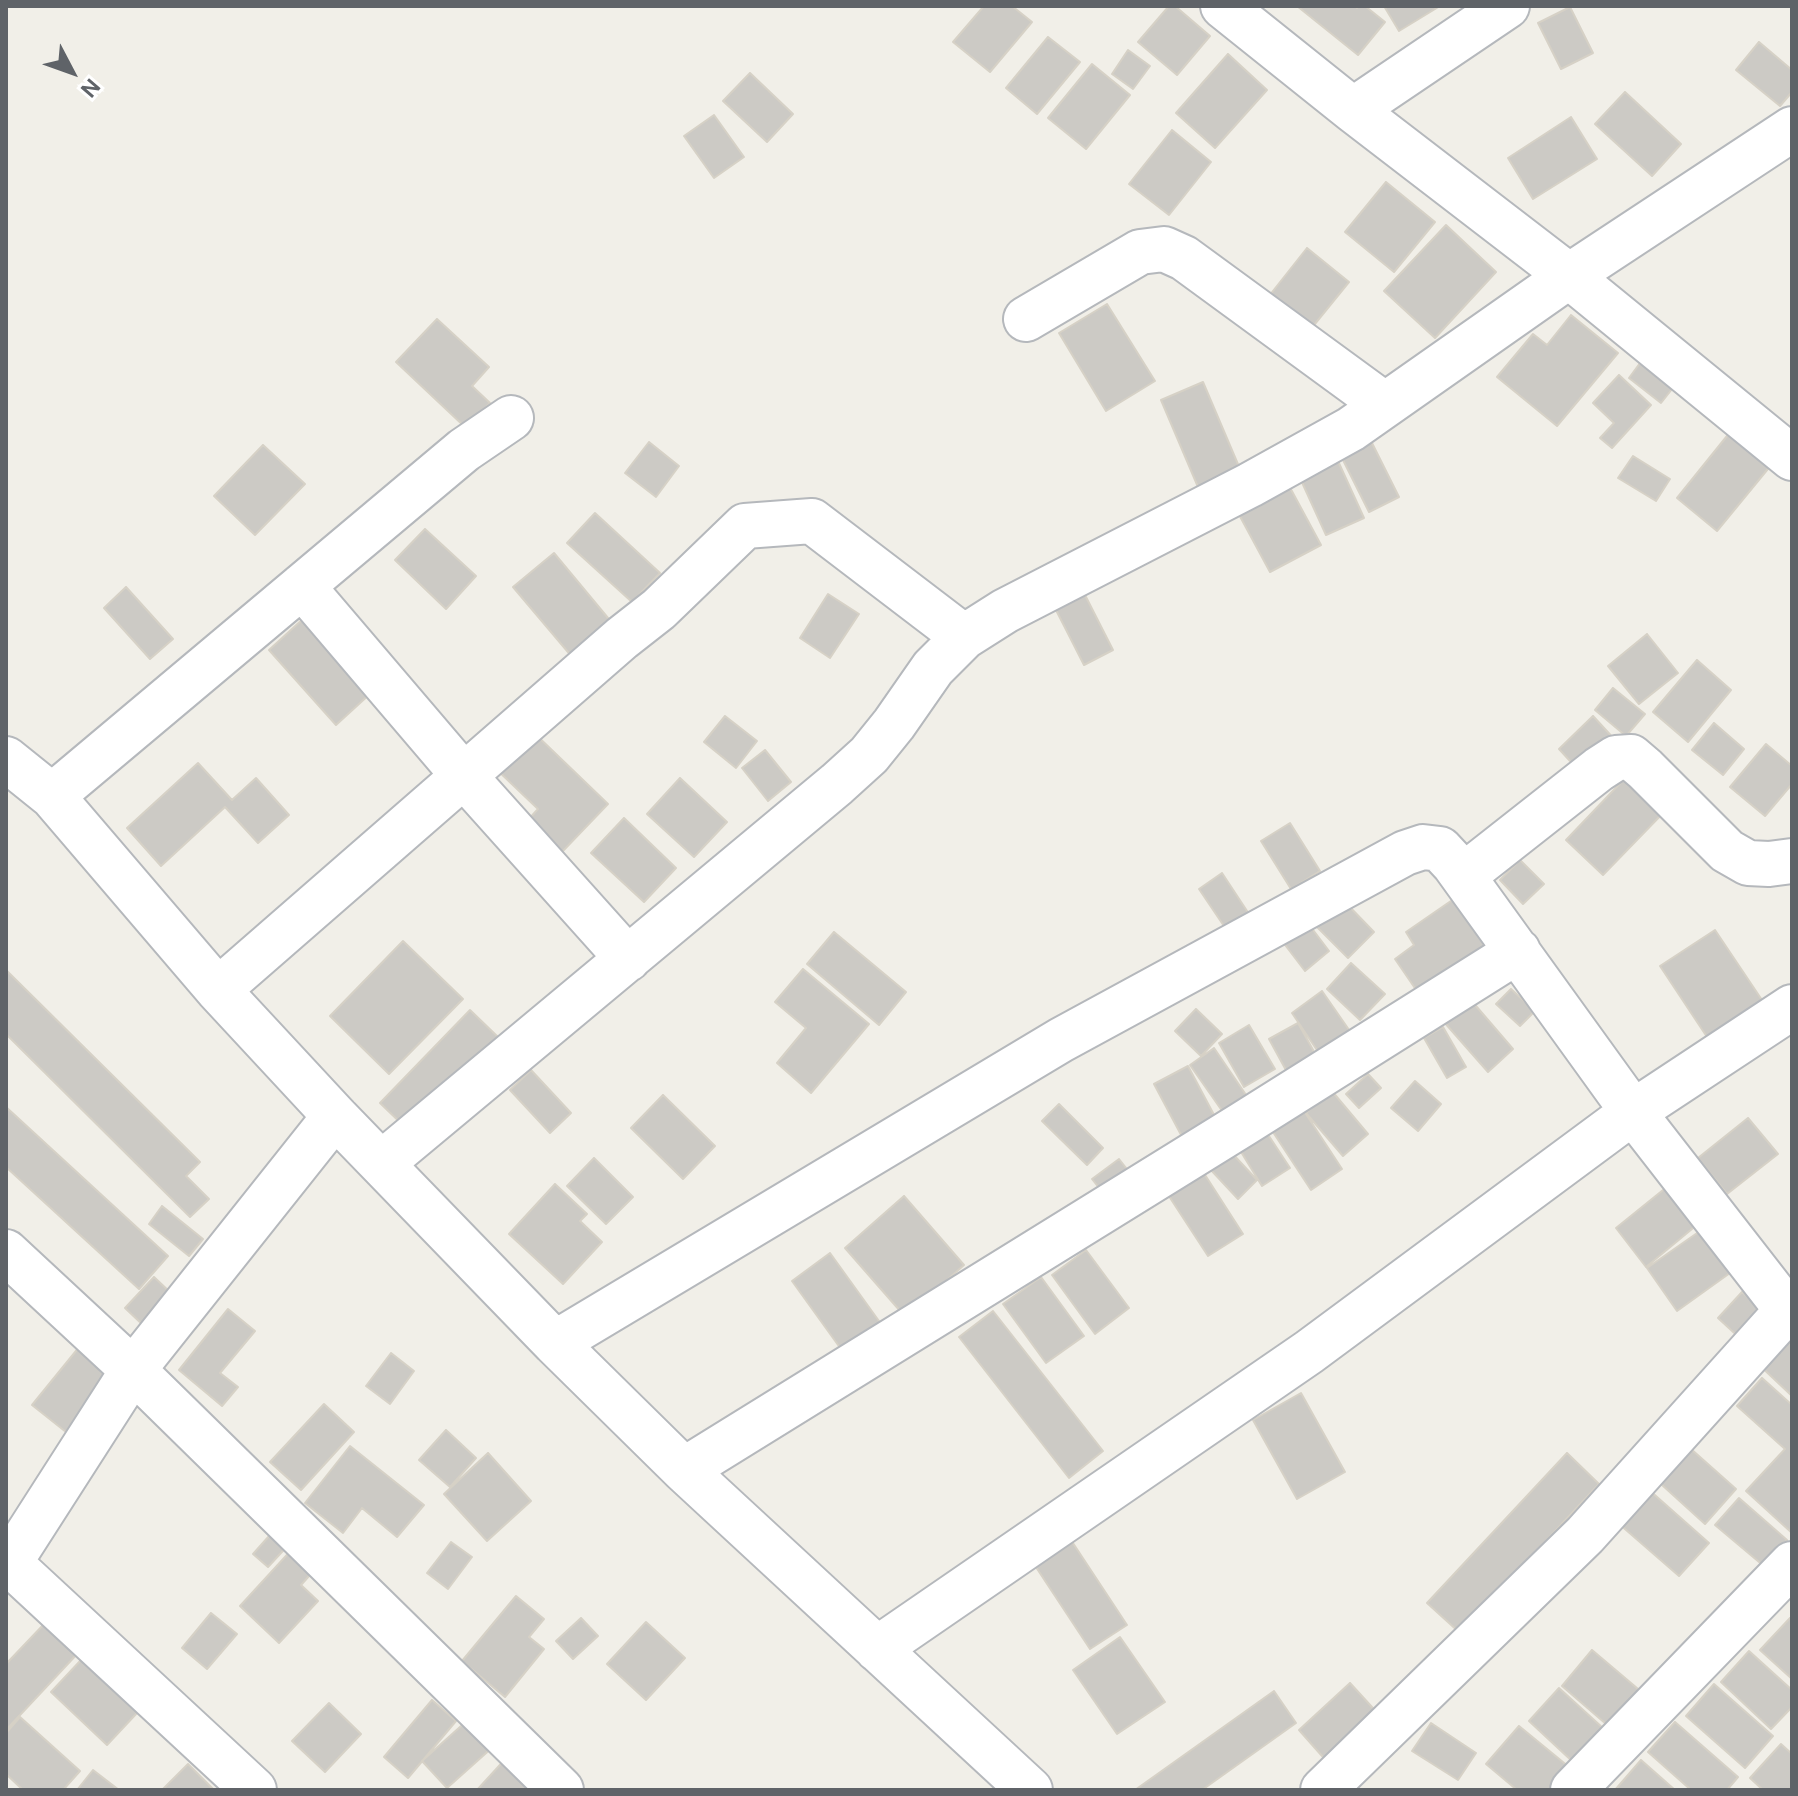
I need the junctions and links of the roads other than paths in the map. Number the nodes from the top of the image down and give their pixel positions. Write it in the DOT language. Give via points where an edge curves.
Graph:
graph roads {
  1 [pos="1223,6"];
  2 [pos="1507,6"];
  3 [pos="1353,110"];
  4 [pos="1792,129"];
  5 [pos="1569,276"];
  6 [pos="1026,319"];
  7 [pos="1385,405"];
  8 [pos="511,418"];
  9 [pos="1792,458"];
  10 [pos="302,586"];
  11 [pos="964,637"];
  12 [pos="6,759"];
  13 [pos="464,776"];
  14 [pos="52,796"];
  15 [pos="1792,861"];
  16 [pos="1463,876"];
  17 [pos="1518,951"];
  18 [pos="628,959"];
  19 [pos="218,990"];
  20 [pos="1792,1007"];
  21 [pos="1633,1112"];
  22 [pos="335,1116"];
  23 [pos="382,1163"];
  24 [pos="6,1252"];
  25 [pos="1789,1307"];
  26 [pos="555,1343"];
  27 [pos="133,1370"];
  28 [pos="684,1470"];
  29 [pos="7,1564"];
  30 [pos="1792,1564"];
  31 [pos="877,1649"];
  32 [pos="254,1790"];
  33 [pos="561,1790"];
  34 [pos="1030,1790"];
  35 [pos="1323,1790"];
  36 [pos="1573,1790"];
  1 -- 3 [label="street"];
  2 -- 3 [label="street"];
  3 -- 5 [label="street"];
  4 -- 5 [label="street"];
  5 -- 7 [label="street"];
  5 -- 9 [label="street"];
  6 -- 7 [label="street" via="1140,252 1164,249 1184,258"];
  7 -- 11 [label="street" via="1250,485"];
  8 -- 10 [label="street" via="464,450"];
  10 -- 13 [label="street"];
  10 -- 14 [label="street"];
  11 -- 13 [label="street" via="812,521 745,526 659,609"];
  11 -- 18 [label="street" via="933,668 869,755"];
  12 -- 14 [label="street"];
  13 -- 18 [label="street"];
  13 -- 19 [label="street"];
  14 -- 19 [label="street"];
  15 -- 16 [label="street" via="1748,863 1727,851 1631,757 1616,758 1599,769"];
  16 -- 17 [label="street"];
  16 -- 26 [label="street" via="1440,849 1405,853 1061,1040"];
  17 -- 21 [label="street"];
  17 -- 28 [label="street"];
  18 -- 23 [label="street"];
  19 -- 22 [label="street"];
  20 -- 21 [label="street"];
  21 -- 25 [label="street"];
  21 -- 31 [label="street" via="1309,1352"];
  22 -- 23 [label="street"];
  22 -- 27 [label="street"];
  23 -- 26 [label="street"];
  24 -- 27 [label="street"];
  25 -- 35 [label="street" via="1585,1535"];
  26 -- 28 [label="street"];
  27 -- 29 [label="street"];
  27 -- 33 [label="street"];
  28 -- 31 [label="street"];
  29 -- 32 [label="street"];
  30 -- 36 [label="street"];
  31 -- 34 [label="street"];
}
